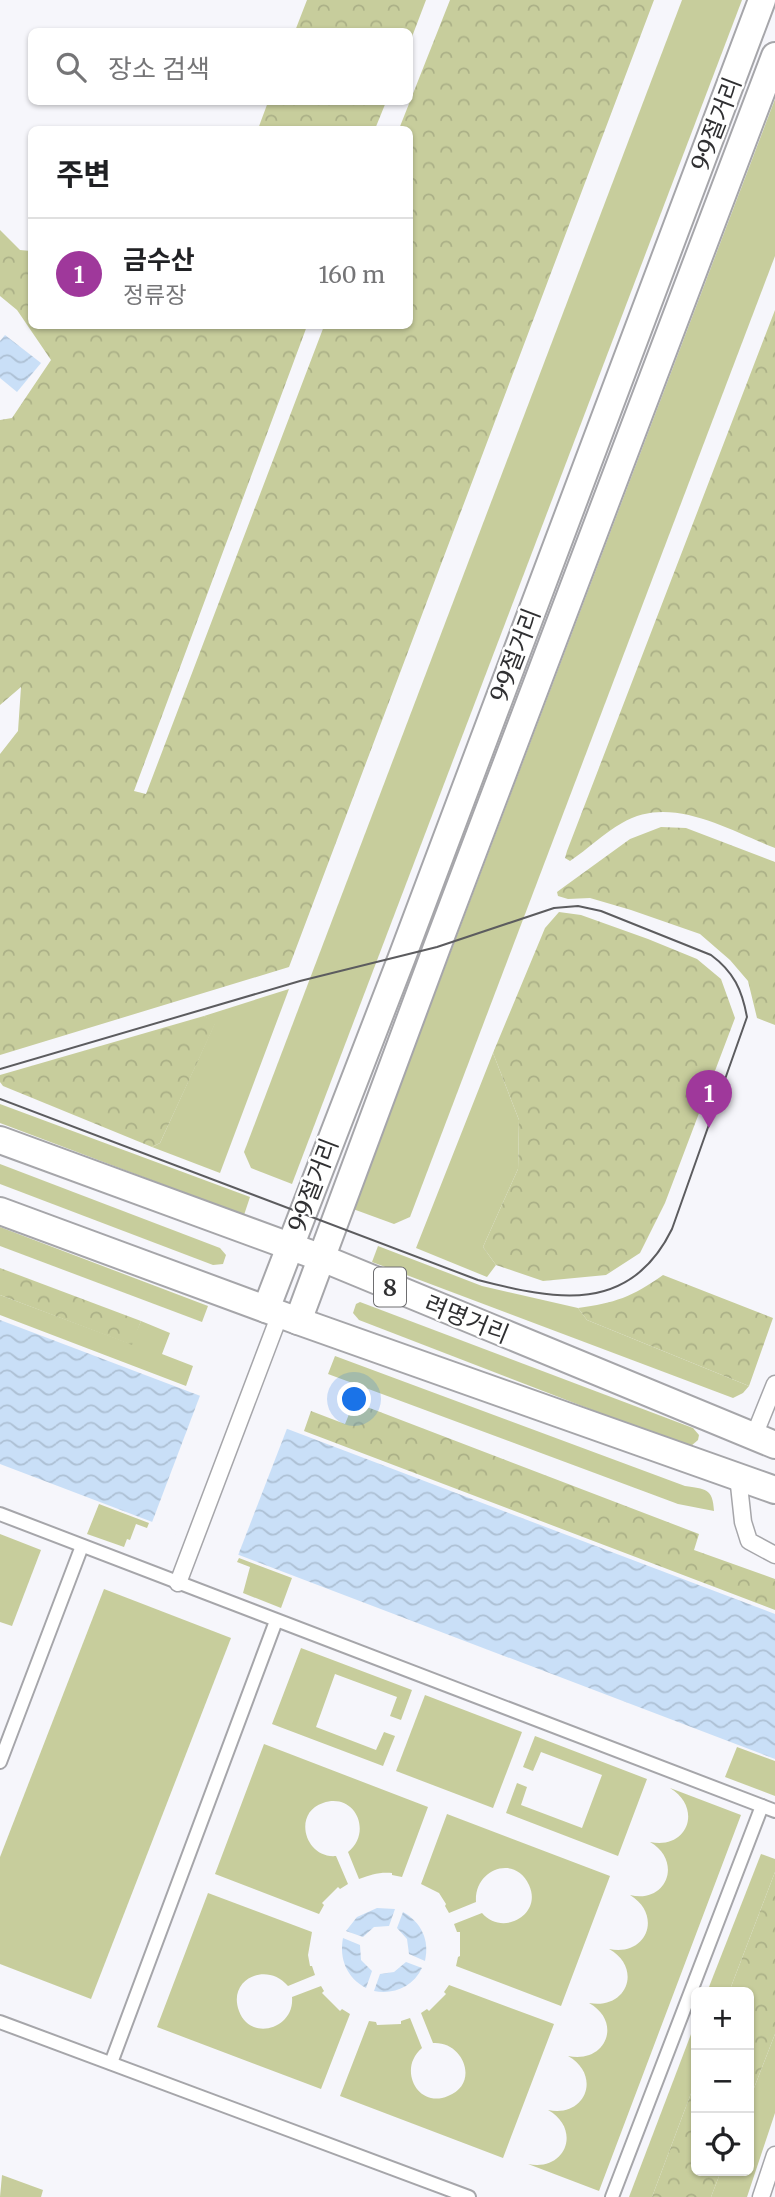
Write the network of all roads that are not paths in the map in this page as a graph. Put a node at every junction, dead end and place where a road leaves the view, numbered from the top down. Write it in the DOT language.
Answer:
graph roads {
  1 [pos="762,0"];
  2 [pos="775,56"];
  3 [pos="0,1140"];
  4 [pos="0,1211"];
  5 [pos="289,1247"];
  6 [pos="321,1258"];
  7 [pos="281,1315"];
  8 [pos="775,1384"];
  9 [pos="764,1441"];
  10 [pos="737,1476"];
  11 [pos="775,1490"];
  12 [pos="0,1514"];
  13 [pos="82,1546"];
  14 [pos="775,1555"];
  15 [pos="178,1583"];
  16 [pos="276,1621"];
  17 [pos="0,1762"];
  18 [pos="762,1806"];
  19 [pos="775,1811"];
  20 [pos="0,2022"];
  21 [pos="111,2063"];
  22 [pos="775,2155"];
  23 [pos="469,2197"];
  24 [pos="612,2197"];
  25 [pos="761,2197"];
  1 -- 5 [label="highway, 9·9절거리"];
  2 -- 6 [label="highway, 9·9절거리"];
  3 -- 5 [label="highway, 려명거리 / 8"];
  4 -- 7 [label="highway"];
  5 -- 6 [label="highway, 려명거리 / 8"];
  5 -- 7 [label="highway, 9·9절거리"];
  6 -- 7 [label="highway, 9·9절거리"];
  6 -- 9 [label="highway, 려명거리 / 8"];
  7 -- 10 [label="highway"];
  7 -- 15 [label="street"];
  8 -- 9 [label="street"];
  10 -- 11 [label="highway"];
  10 -- 14 [label="street"];
  12 -- 13 [label="street"];
  13 -- 15 [label="street"];
  13 -- 17 [label="street"];
  15 -- 16 [label="street"];
  16 -- 18 [label="street"];
  16 -- 21 [label="street"];
  18 -- 19 [label="street"];
  18 -- 24 [label="street"];
  20 -- 21 [label="street"];
  21 -- 23 [label="street"];
  22 -- 25 [label="street"];
}
